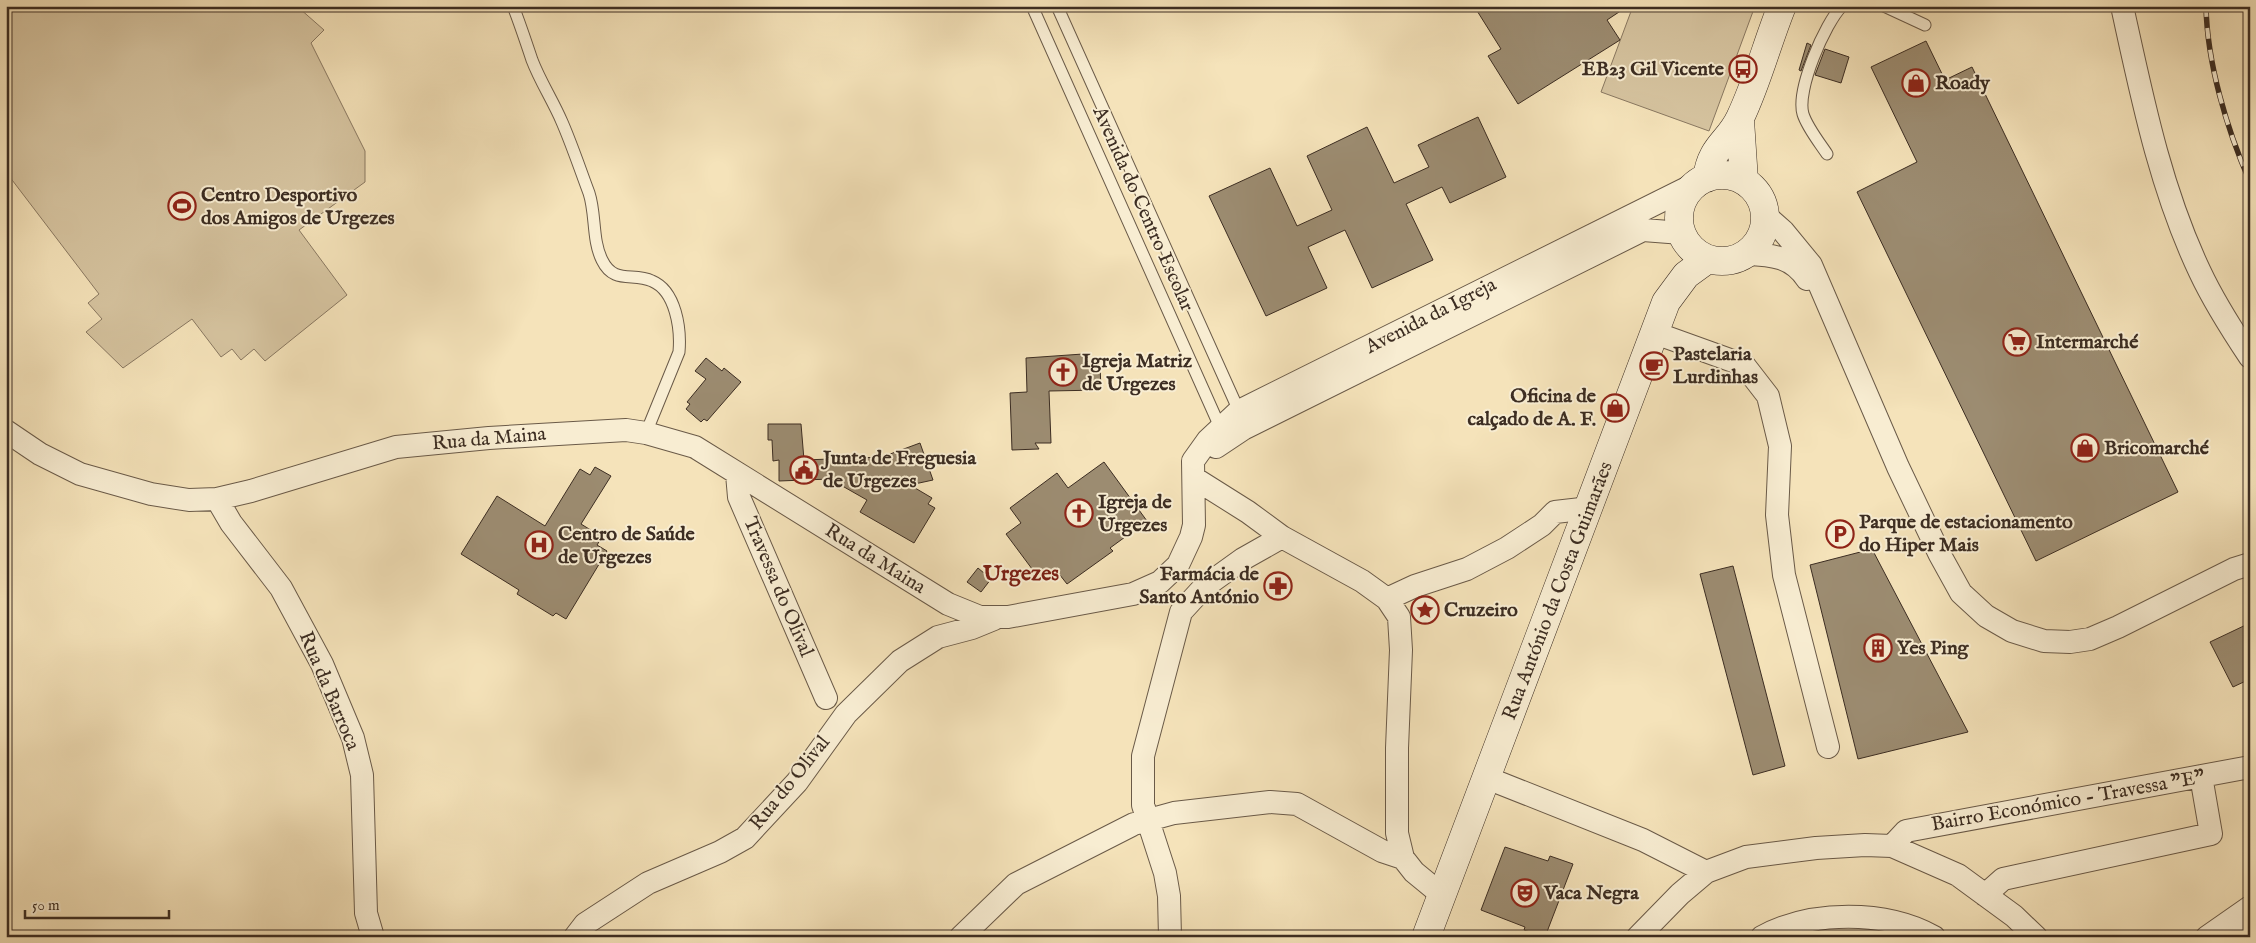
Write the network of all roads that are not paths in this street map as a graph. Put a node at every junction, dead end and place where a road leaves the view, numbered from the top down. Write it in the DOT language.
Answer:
graph roads {
  1 [pos="513,6"];
  2 [pos="1032,6"];
  3 [pos="1057,6"];
  4 [pos="1782,6"];
  5 [pos="1842,6"];
  6 [pos="1884,6"];
  7 [pos="2122,6"];
  8 [pos="1925,25"];
  9 [pos="1740,120"];
  10 [pos="1826,154"];
  11 [pos="1703,180"];
  12 [pos="1744,181"];
  13 [pos="1766,216"];
  14 [pos="1684,237"];
  15 [pos="1746,254"];
  16 [pos="1708,259"];
  17 [pos="1666,302"];
  18 [pos="1829,310"];
  19 [pos="1655,333"];
  20 [pos="2250,357"];
  21 [pos="1239,412"];
  22 [pos="1220,427"];
  23 [pos="6,431"];
  24 [pos="646,433"];
  25 [pos="737,474"];
  26 [pos="1194,478"];
  27 [pos="217,498"];
  28 [pos="1590,508"];
  29 [pos="1282,537"];
  30 [pos="1186,551"];
  31 [pos="2244,563"];
  32 [pos="1160,582"];
  33 [pos="1387,599"];
  34 [pos="948,604"];
  35 [pos="1181,612"];
  36 [pos="994,619"];
  37 [pos="938,637"];
  38 [pos="826,698"];
  39 [pos="1828,747"];
  40 [pos="2250,767"];
  41 [pos="2201,776"];
  42 [pos="1487,778"];
  43 [pos="1146,819"];
  44 [pos="1892,846"];
  45 [pos="1403,858"];
  46 [pos="1706,872"];
  47 [pos="1985,894"];
  48 [pos="1442,895"];
  49 [pos="2243,920"];
  50 [pos="373,937"];
  51 [pos="575,937"];
  52 [pos="961,937"];
  53 [pos="1170,937"];
  54 [pos="1426,937"];
  55 [pos="1638,937"];
  56 [pos="1762,937"];
  57 [pos="1934,937"];
  58 [pos="2036,937"];
  59 [pos="2207,937"];
  1 -- 24 [label="lane"];
  2 -- 22 [label="lane, Avenida do Centro Escolar"];
  3 -- 21 [label="lane, Avenida do Centro Escolar"];
  4 -- 9 [label="main road"];
  5 -- 10 [label="lane"];
  6 -- 8 [label="lane"];
  7 -- 20 [label="street"];
  9 -- 11 [label="main road"];
  9 -- 12 [label="main road"];
  11 -- 12 [label="main road"];
  11 -- 14 [label="main road"];
  11 -- 21 [label="street, Avenida da Igreja"];
  12 -- 13 [label="main road"];
  13 -- 15 [label="main road"];
  13 -- 18 [label="street"];
  14 -- 16 [label="main road"];
  14 -- 17 [label="main road"];
  14 -- 26 [label="street, Avenida da Igreja"];
  15 -- 16 [label="main road"];
  15 -- 18 [label="street"];
  16 -- 17 [label="main road, Rua António da Costa Guimarães"];
  17 -- 19 [label="main road, Rua António da Costa Guimarães"];
  18 -- 31 [label="street"];
  19 -- 28 [label="main road, Rua António da Costa Guimarães"];
  19 -- 39 [label="street"];
  21 -- 22 [label="street, Avenida da Igreja"];
  22 -- 26 [label="street, Avenida da Igreja"];
  23 -- 27 [label="street, Rua da Maina"];
  24 -- 25 [label="street, Rua da Maina"];
  24 -- 27 [label="street, Rua da Maina"];
  25 -- 34 [label="street, Rua da Maina"];
  25 -- 38 [label="street, Travessa do Olival"];
  26 -- 29 [label="street"];
  26 -- 30 [label="street, Avenida da Igreja"];
  27 -- 50 [label="street, Rua da Barroca"];
  28 -- 33 [label="street"];
  28 -- 42 [label="main road, Rua António da Costa Guimarães"];
  29 -- 33 [label="street"];
  29 -- 35 [label="street"];
  30 -- 32 [label="street, Rua da Maina"];
  32 -- 35 [label="street"];
  32 -- 36 [label="street, Rua da Maina"];
  33 -- 45 [label="street"];
  34 -- 36 [label="street, Rua da Maina"];
  34 -- 37 [label="street, Rua da Maina"];
  35 -- 43 [label="street"];
  36 -- 37 [label="street, Rua do Olival"];
  37 -- 51 [label="street, Rua do Olival"];
  40 -- 41 [label="street, Bairro Económico - Travessa \"E\""];
  41 -- 44 [label="street, Bairro Económico - Travessa \"E\""];
  41 -- 47 [label="street"];
  42 -- 46 [label="street"];
  42 -- 48 [label="main road, Rua António da Costa Guimarães"];
  43 -- 45 [label="street"];
  43 -- 52 [label="street"];
  43 -- 53 [label="street"];
  44 -- 46 [label="street"];
  44 -- 47 [label="street"];
  45 -- 48 [label="street"];
  46 -- 55 [label="street"];
  47 -- 58 [label="street"];
  48 -- 54 [label="main road, Rua António da Costa Guimarães"];
  49 -- 59 [label="street"];
  56 -- 57 [label="street"];
}
